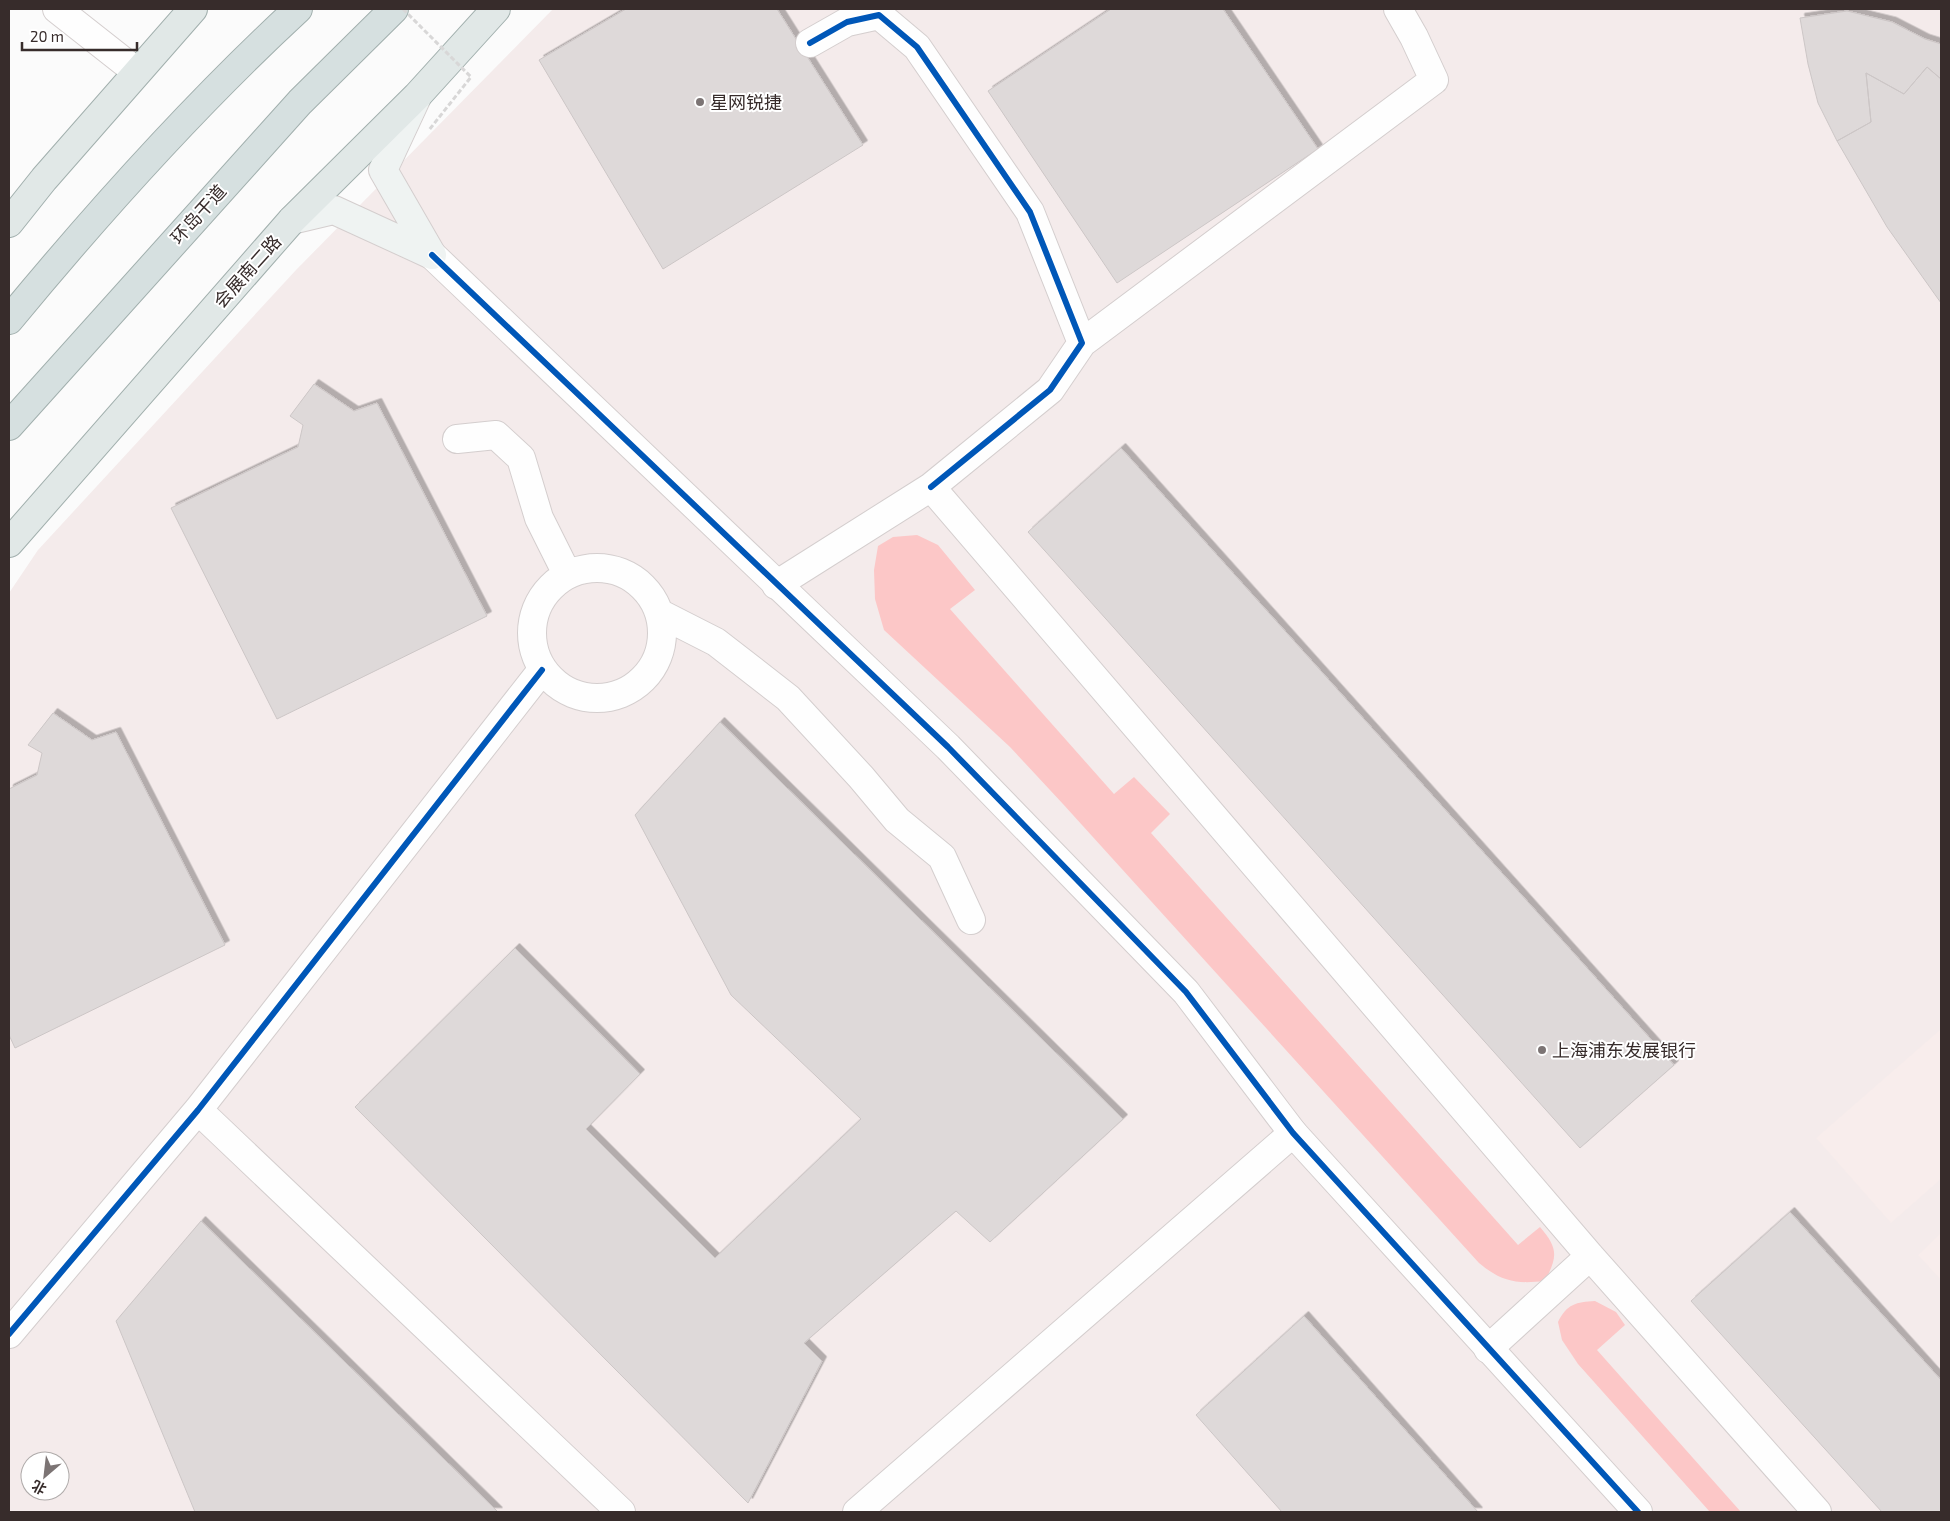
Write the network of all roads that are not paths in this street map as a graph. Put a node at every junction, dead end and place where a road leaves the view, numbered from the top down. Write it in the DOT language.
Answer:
graph roads {
  1 [pos="57,9"];
  2 [pos="193,9"];
  3 [pos="298,9"];
  4 [pos="394,9"];
  5 [pos="496,9"];
  6 [pos="1398,9"];
  7 [pos="810,43"];
  8 [pos="137,72"];
  9 [pos="417,96"];
  10 [pos="292,220"];
  11 [pos="9,223"];
  12 [pos="432,255"];
  13 [pos="9,320"];
  14 [pos="1082,343"];
  15 [pos="10,426"];
  16 [pos="457,439"];
  17 [pos="931,487"];
  18 [pos="9,543"];
  19 [pos="567,574"];
  20 [pos="776,585"];
  21 [pos="659,612"];
  22 [pos="542,670"];
  23 [pos="971,920"];
  24 [pos="198,1110"];
  25 [pos="1293,1133"];
  26 [pos="1590,1256"];
  27 [pos="9,1334"];
  28 [pos="1488,1349"];
  29 [pos="621,1512"];
  30 [pos="857,1512"];
  31 [pos="1638,1512"];
  32 [pos="1818,1512"];
  1 -- 8 [label="street"];
  2 -- 8 [label="main road"];
  3 -- 13 [label="highway"];
  4 -- 15 [label="highway, 环岛干道"];
  5 -- 9 [label="main road, 会展南二路"];
  6 -- 14 [label="street"];
  7 -- 14 [label="street"];
  8 -- 11 [label="main road"];
  9 -- 10 [label="main road, 会展南二路"];
  9 -- 12 [label="main road"];
  10 -- 12 [label="main road"];
  10 -- 18 [label="main road, 会展南二路"];
  12 -- 20 [label="street"];
  14 -- 17 [label="street"];
  16 -- 19 [label="street"];
  17 -- 20 [label="street"];
  17 -- 26 [label="street"];
  19 -- 21 [label="street"];
  19 -- 22 [label="street"];
  20 -- 25 [label="street"];
  21 -- 22 [label="street"];
  21 -- 23 [label="street"];
  22 -- 24 [label="street"];
  24 -- 27 [label="street"];
  24 -- 29 [label="street"];
  25 -- 28 [label="street"];
  25 -- 30 [label="street"];
  26 -- 28 [label="street"];
  26 -- 32 [label="street"];
  28 -- 31 [label="street"];
}
